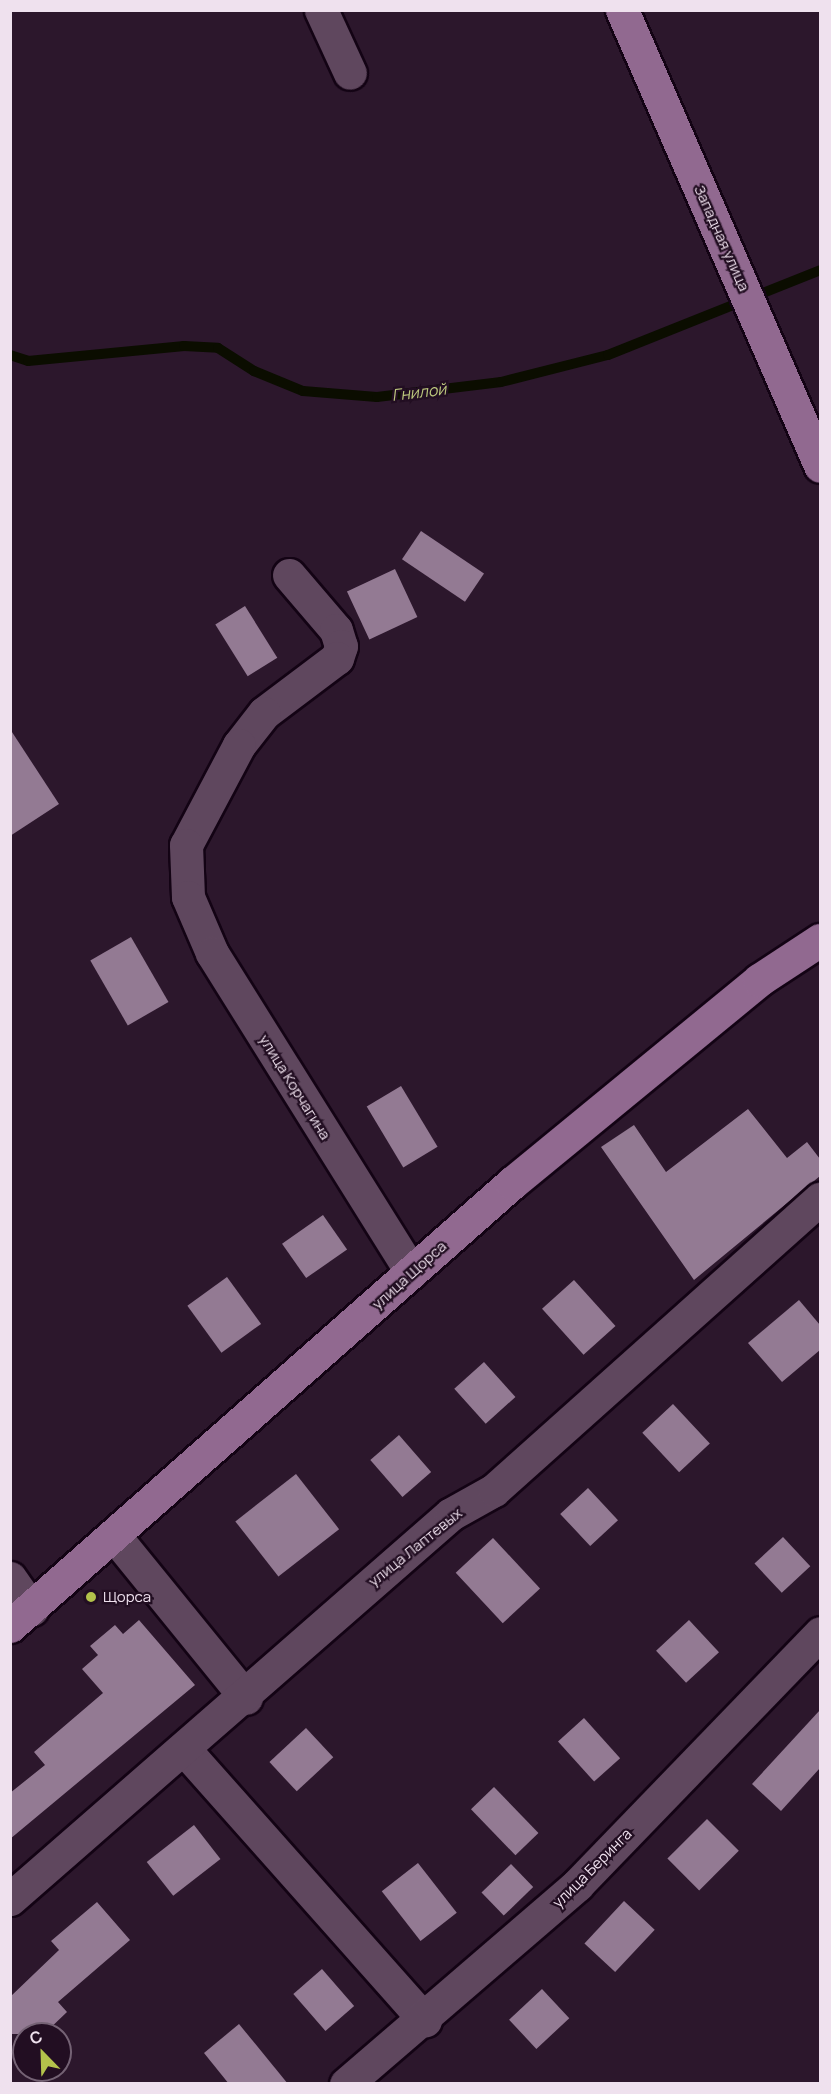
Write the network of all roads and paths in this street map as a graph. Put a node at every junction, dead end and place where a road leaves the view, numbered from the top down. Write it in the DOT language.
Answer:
graph roads {
  1 [pos="321,10"];
  2 [pos="622,10"];
  3 [pos="350,74"];
  4 [pos="820,466"];
  5 [pos="289,575"];
  6 [pos="820,940"];
  7 [pos="820,1199"];
  8 [pos="411,1272"];
  9 [pos="116,1538"];
  10 [pos="10,1578"];
  11 [pos="21,1617"];
  12 [pos="820,1633"];
  13 [pos="246,1698"];
  14 [pos="184,1749"];
  15 [pos="10,1899"];
  16 [pos="425,2020"];
  17 [pos="346,2084"];
  1 -- 3 [label="street"];
  2 -- 4 [label="main road, Западная улица"];
  5 -- 8 [label="street, улица Корчагина"];
  6 -- 8 [label="main road, улица Щорса"];
  7 -- 13 [label="street, улица Лаптевых"];
  8 -- 9 [label="main road, улица Щорса"];
  9 -- 11 [label="main road, улица Щорса"];
  9 -- 13 [label="street"];
  10 -- 11 [label="street"];
  12 -- 16 [label="street, улица Беринга"];
  13 -- 14 [label="street, улица Лаптевых"];
  14 -- 15 [label="street, улица Лаптевых"];
  14 -- 16 [label="street"];
  16 -- 17 [label="street, улица Беринга"];
}
